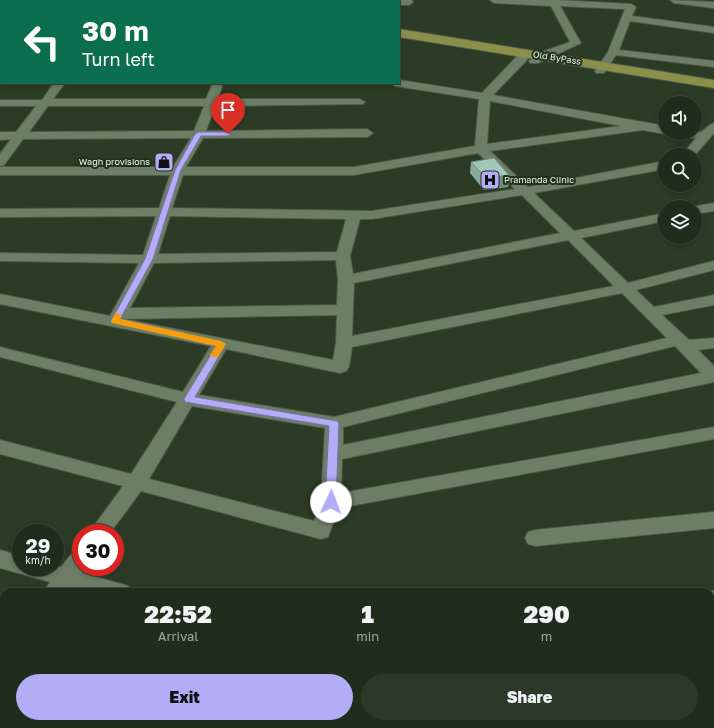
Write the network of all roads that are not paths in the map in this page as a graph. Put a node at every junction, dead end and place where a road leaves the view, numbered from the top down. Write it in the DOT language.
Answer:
graph roads {
  1 [pos="494,0"];
  2 [pos="674,0"];
  3 [pos="553,1"];
  4 [pos="400,2"];
  5 [pos="409,2"];
  6 [pos="633,3"];
  7 [pos="714,5"];
  8 [pos="627,18"];
  9 [pos="714,30"];
  10 [pos="400,33"];
  11 [pos="400,40"];
  12 [pos="612,52"];
  13 [pos="532,57"];
  14 [pos="714,64"];
  15 [pos="602,68"];
  16 [pos="59,84"];
  17 [pos="218,84"];
  18 [pos="400,84"];
  19 [pos="714,84"];
  20 [pos="714,90"];
  21 [pos="485,97"];
  22 [pos="359,102"];
  23 [pos="0,103"];
  24 [pos="209,103"];
  25 [pos="44,104"];
  26 [pos="643,126"];
  27 [pos="714,128"];
  28 [pos="658,129"];
  29 [pos="367,133"];
  30 [pos="199,134"];
  31 [pos="0,136"];
  32 [pos="20,136"];
  33 [pos="704,136"];
  34 [pos="694,148"];
  35 [pos="481,149"];
  36 [pos="0,162"];
  37 [pos="658,166"];
  38 [pos="178,170"];
  39 [pos="0,171"];
  40 [pos="525,192"];
  41 [pos="714,206"];
  42 [pos="702,209"];
  43 [pos="164,212"];
  44 [pos="0,213"];
  45 [pos="354,215"];
  46 [pos="658,218"];
  47 [pos="570,236"];
  48 [pos="343,256"];
  49 [pos="0,257"];
  50 [pos="149,259"];
  51 [pos="714,265"];
  52 [pos="346,280"];
  53 [pos="625,288"];
  54 [pos="0,299"];
  55 [pos="714,300"];
  56 [pos="343,310"];
  57 [pos="650,312"];
  58 [pos="117,317"];
  59 [pos="344,343"];
  60 [pos="682,343"];
  61 [pos="714,343"];
  62 [pos="221,344"];
  63 [pos="0,352"];
  64 [pos="714,376"];
  65 [pos="189,399"];
  66 [pos="334,423"];
  67 [pos="714,433"];
  68 [pos="0,447"];
  69 [pos="333,454"];
  70 [pos="136,483"];
  71 [pos="331,502"];
  72 [pos="714,520"];
  73 [pos="106,524"];
  74 [pos="535,538"];
  75 [pos="0,560"];
  76 [pos="12,563"];
  77 [pos="72,570"];
  78 [pos="44,576"];
  79 [pos="60,585"];
  80 [pos="86,588"];
  1 -- 3 [label="street"];
  2 -- 7 [label="street"];
  3 -- 6 [label="street"];
  3 -- 13 [label="street"];
  4 -- 5 [label="street"];
  6 -- 8 [label="street"];
  8 -- 9 [label="street"];
  8 -- 12 [label="street"];
  10 -- 13 [label="main road, Old ByPass"];
  11 -- 13 [label="main road, Old ByPass"];
  12 -- 14 [label="street"];
  12 -- 15 [label="street"];
  13 -- 15 [label="main road, Old ByPass"];
  13 -- 21 [label="street"];
  15 -- 19 [label="main road, Old ByPass"];
  15 -- 20 [label="main road, Old ByPass"];
  16 -- 25 [label="street"];
  17 -- 24 [label="street"];
  18 -- 21 [label="street"];
  21 -- 26 [label="street"];
  21 -- 35 [label="street"];
  22 -- 24 [label="street"];
  23 -- 25 [label="street"];
  24 -- 25 [label="street"];
  24 -- 30 [label="street"];
  25 -- 32 [label="street"];
  26 -- 28 [label="street"];
  26 -- 35 [label="street"];
  27 -- 33 [label="street"];
  29 -- 30 [label="street"];
  30 -- 32 [label="street"];
  30 -- 38 [label="street"];
  31 -- 32 [label="street"];
  32 -- 36 [label="street"];
  33 -- 34 [label="street"];
  35 -- 38 [label="street"];
  35 -- 40 [label="street"];
  37 -- 40 [label="street"];
  38 -- 39 [label="street"];
  38 -- 43 [label="street"];
  40 -- 45 [label="street"];
  40 -- 47 [label="street"];
  41 -- 42 [label="street"];
  43 -- 44 [label="street"];
  43 -- 45 [label="street"];
  43 -- 50 [label="street"];
  45 -- 48 [label="street"];
  46 -- 47 [label="street"];
  47 -- 52 [label="street"];
  47 -- 53 [label="street"];
  48 -- 50 [label="street"];
  48 -- 52 [label="street"];
  49 -- 50 [label="street"];
  50 -- 58 [label="street"];
  51 -- 53 [label="street"];
  52 -- 56 [label="street"];
  53 -- 57 [label="street"];
  53 -- 59 [label="street"];
  54 -- 58 [label="street"];
  55 -- 57 [label="street"];
  56 -- 58 [label="street"];
  56 -- 59 [label="street"];
  57 -- 60 [label="street"];
  58 -- 62 [label="street"];
  59 -- 62 [label="street"];
  60 -- 61 [label="street"];
  60 -- 64 [label="street"];
  60 -- 66 [label="street"];
  62 -- 65 [label="street"];
  63 -- 65 [label="street"];
  64 -- 69 [label="street"];
  65 -- 66 [label="street"];
  65 -- 70 [label="street"];
  66 -- 69 [label="street"];
  67 -- 71 [label="street"];
  68 -- 70 [label="street"];
  69 -- 71 [label="street"];
  70 -- 71 [label="street"];
  70 -- 73 [label="street"];
  72 -- 74 [label="street"];
  75 -- 76 [label="street"];
  77 -- 79 [label="street"];
  78 -- 79 [label="street"];
  79 -- 80 [label="street"];
}
